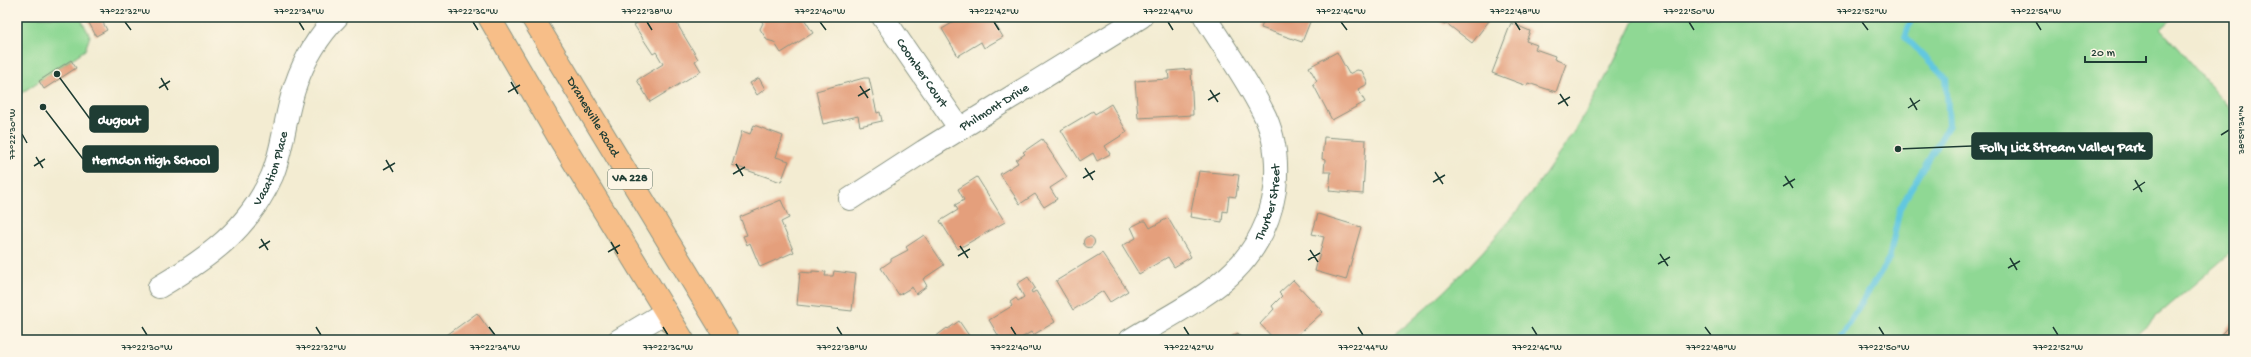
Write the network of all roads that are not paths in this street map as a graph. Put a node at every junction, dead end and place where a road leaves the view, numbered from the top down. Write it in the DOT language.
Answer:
graph roads {
  1 [pos="337,17"];
  2 [pos="489,17"];
  3 [pos="532,17"];
  4 [pos="883,17"];
  5 [pos="1141,17"];
  6 [pos="1205,17"];
  7 [pos="960,129"];
  8 [pos="850,199"];
  9 [pos="159,287"];
  10 [pos="666,312"];
  11 [pos="619,340"];
  12 [pos="683,340"];
  13 [pos="728,340"];
  14 [pos="1130,340"];
  1 -- 9 [label="street, Vacation Place"];
  2 -- 10 [label="main road, VA 228"];
  3 -- 13 [label="main road, Dranesville Road / VA 228"];
  4 -- 7 [label="street, Coomber Court"];
  5 -- 7 [label="street, Philmont Drive"];
  6 -- 14 [label="street, Thurber Street"];
  7 -- 8 [label="street, Philmont Drive"];
  10 -- 11 [label="street"];
  10 -- 12 [label="main road, VA 228"];
}
